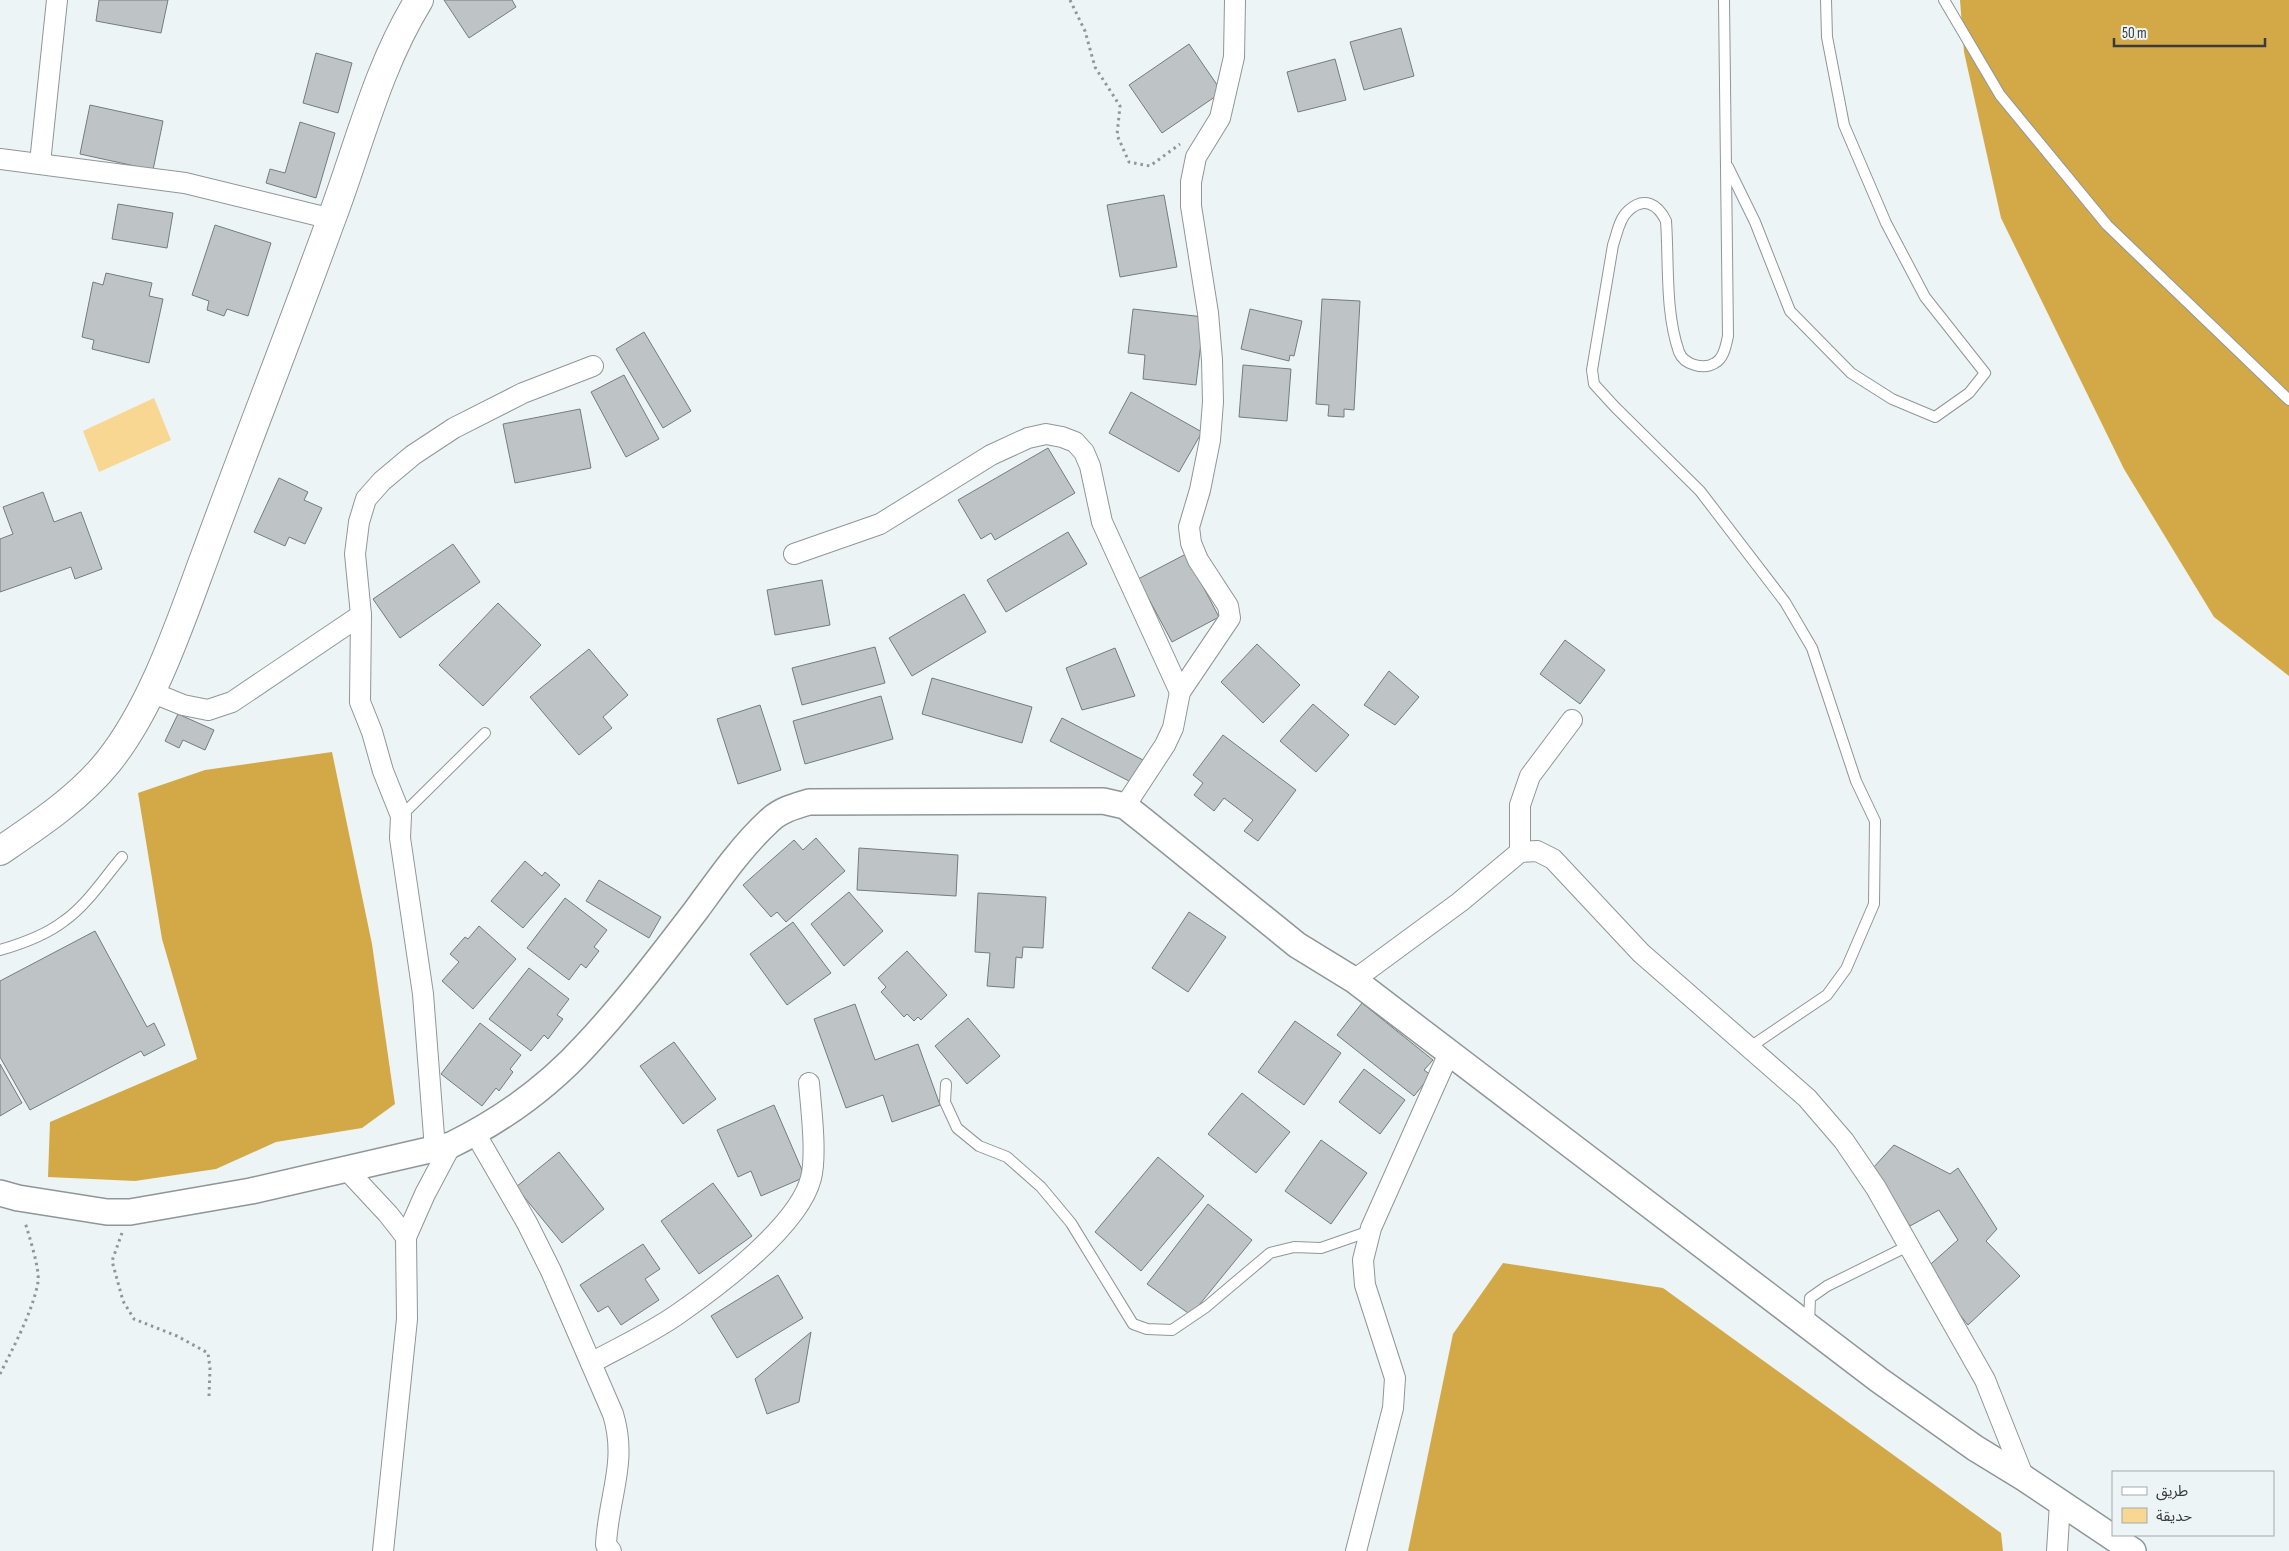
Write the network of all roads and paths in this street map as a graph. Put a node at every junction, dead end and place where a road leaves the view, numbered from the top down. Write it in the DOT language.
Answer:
graph roads {
  1 [pos="56,0"];
  2 [pos="419,0"];
  3 [pos="1070,0"];
  4 [pos="1235,0"];
  5 [pos="1724,0"];
  6 [pos="1826,0"];
  7 [pos="1944,0"];
  8 [pos="1183,141"];
  9 [pos="0,159"];
  10 [pos="40,163"];
  11 [pos="1726,164"];
  12 [pos="332,219"];
  13 [pos="593,366"];
  14 [pos="2289,400"];
  15 [pos="794,554"];
  16 [pos="361,615"];
  17 [pos="151,692"];
  18 [pos="1180,692"];
  19 [pos="1572,720"];
  20 [pos="485,733"];
  21 [pos="1125,806"];
  22 [pos="401,816"];
  23 [pos="0,851"];
  24 [pos="1520,852"];
  25 [pos="122,857"];
  26 [pos="0,950"];
  27 [pos="1354,980"];
  28 [pos="1750,1047"];
  29 [pos="1449,1053"];
  30 [pos="809,1083"];
  31 [pos="946,1084"];
  32 [pos="474,1133"];
  33 [pos="443,1147"];
  34 [pos="347,1170"];
  35 [pos="9,1195"];
  36 [pos="130,1212"];
  37 [pos="1370,1231"];
  38 [pos="406,1237"];
  39 [pos="1908,1246"];
  40 [pos="1809,1328"];
  41 [pos="592,1363"];
  42 [pos="0,1374"];
  43 [pos="209,1396"];
  44 [pos="2024,1478"];
  45 [pos="2060,1504"];
  46 [pos="383,1551"];
  47 [pos="611,1551"];
  48 [pos="1356,1551"];
  49 [pos="2057,1551"];
  50 [pos="2134,1551"];
  1 -- 10 [label="street"];
  2 -- 12 [label="main road"];
  3 -- 8 [label="path"];
  4 -- 18 [label="street"];
  5 -- 11 [label="lane"];
  6 -- 11 [label="lane"];
  7 -- 14 [label="lane"];
  9 -- 10 [label="street"];
  10 -- 12 [label="street"];
  11 -- 28 [label="lane"];
  12 -- 17 [label="main road"];
  13 -- 16 [label="street"];
  15 -- 18 [label="street"];
  16 -- 17 [label="street"];
  16 -- 22 [label="street"];
  17 -- 23 [label="main road"];
  18 -- 21 [label="street"];
  19 -- 24 [label="street"];
  20 -- 22 [label="lane"];
  21 -- 27 [label="street"];
  21 -- 32 [label="street"];
  22 -- 33 [label="street"];
  24 -- 27 [label="street"];
  24 -- 28 [label="street"];
  25 -- 26 [label="lane"];
  27 -- 29 [label="street"];
  28 -- 39 [label="street"];
  29 -- 37 [label="street"];
  29 -- 40 [label="street"];
  30 -- 41 [label="street"];
  31 -- 37 [label="lane"];
  32 -- 33 [label="street"];
  32 -- 41 [label="street"];
  33 -- 34 [label="street"];
  33 -- 38 [label="street"];
  34 -- 36 [label="street"];
  34 -- 38 [label="street"];
  35 -- 36 [label="street"];
  35 -- 42 [label="path"];
  36 -- 43 [label="path"];
  37 -- 48 [label="street"];
  38 -- 46 [label="street"];
  39 -- 40 [label="lane"];
  39 -- 44 [label="street"];
  40 -- 44 [label="street"];
  41 -- 47 [label="street"];
  44 -- 45 [label="street"];
  45 -- 49 [label="street"];
  45 -- 50 [label="street"];
}
